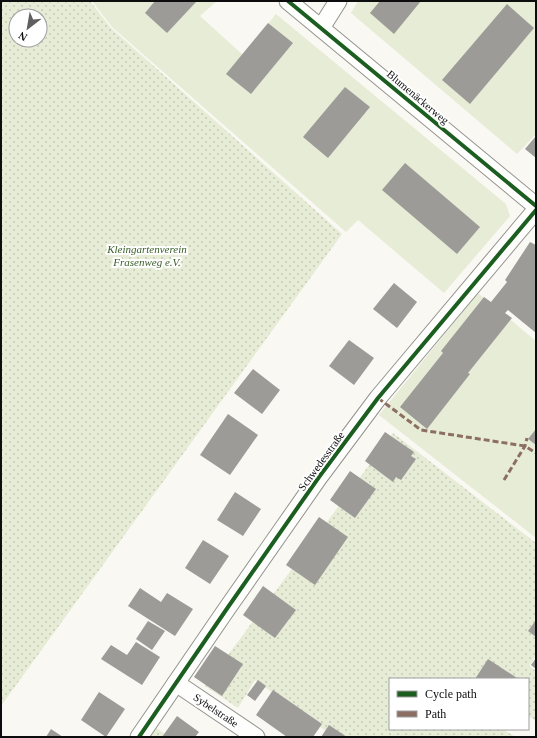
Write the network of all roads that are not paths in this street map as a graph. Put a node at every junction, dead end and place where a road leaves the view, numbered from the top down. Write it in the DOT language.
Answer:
graph roads {
  1 [pos="288,1"];
  2 [pos="338,1"];
  3 [pos="321,28"];
  4 [pos="536,206"];
  5 [pos="536,210"];
  6 [pos="176,683"];
  7 [pos="139,737"];
  8 [pos="256,737"];
  1 -- 3 [label="street, Blumenäckerweg"];
  2 -- 3 [label="street"];
  3 -- 4 [label="street, Blumenäckerweg"];
  5 -- 6 [label="street, Schwedesstraße"];
  6 -- 7 [label="street, Schwedesstraße"];
  6 -- 8 [label="street, Sybelstraße"];
}
